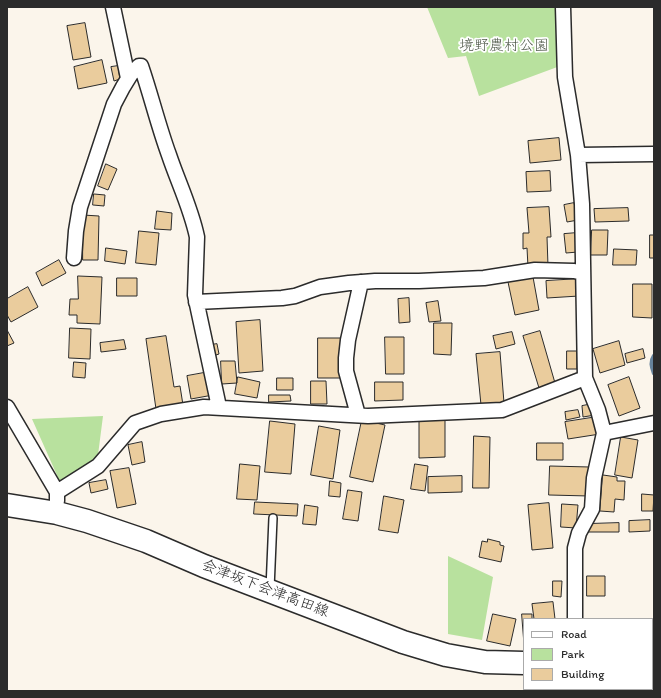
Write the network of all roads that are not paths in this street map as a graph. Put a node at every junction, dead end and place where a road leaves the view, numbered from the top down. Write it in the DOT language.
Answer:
graph roads {
  1 [pos="113,7"];
  2 [pos="563,7"];
  3 [pos="128,78"];
  4 [pos="654,154"];
  5 [pos="578,155"];
  6 [pos="74,258"];
  7 [pos="583,273"];
  8 [pos="361,282"];
  9 [pos="196,302"];
  10 [pos="585,378"];
  11 [pos="7,407"];
  12 [pos="219,407"];
  13 [pos="358,415"];
  14 [pos="654,423"];
  15 [pos="604,433"];
  16 [pos="57,492"];
  17 [pos="7,505"];
  18 [pos="57,513"];
  19 [pos="273,518"];
  20 [pos="270,591"];
  21 [pos="575,618"];
  22 [pos="523,663"];
  1 -- 3 [label="street"];
  2 -- 5 [label="street"];
  3 -- 6 [label="street"];
  3 -- 9 [label="street"];
  4 -- 5 [label="street"];
  5 -- 7 [label="street"];
  7 -- 8 [label="street"];
  7 -- 10 [label="street"];
  8 -- 9 [label="street"];
  8 -- 13 [label="street"];
  9 -- 12 [label="street"];
  10 -- 13 [label="street"];
  10 -- 15 [label="street"];
  11 -- 16 [label="street"];
  12 -- 13 [label="street"];
  12 -- 16 [label="street"];
  14 -- 15 [label="street"];
  15 -- 21 [label="street"];
  16 -- 18 [label="street"];
  17 -- 18 [label="main road, 会津坂下会津高田線"];
  18 -- 20 [label="main road, 会津坂下会津高田線"];
  19 -- 20 [label="lane"];
  20 -- 22 [label="main road, 会津坂下会津高田線"];
}
